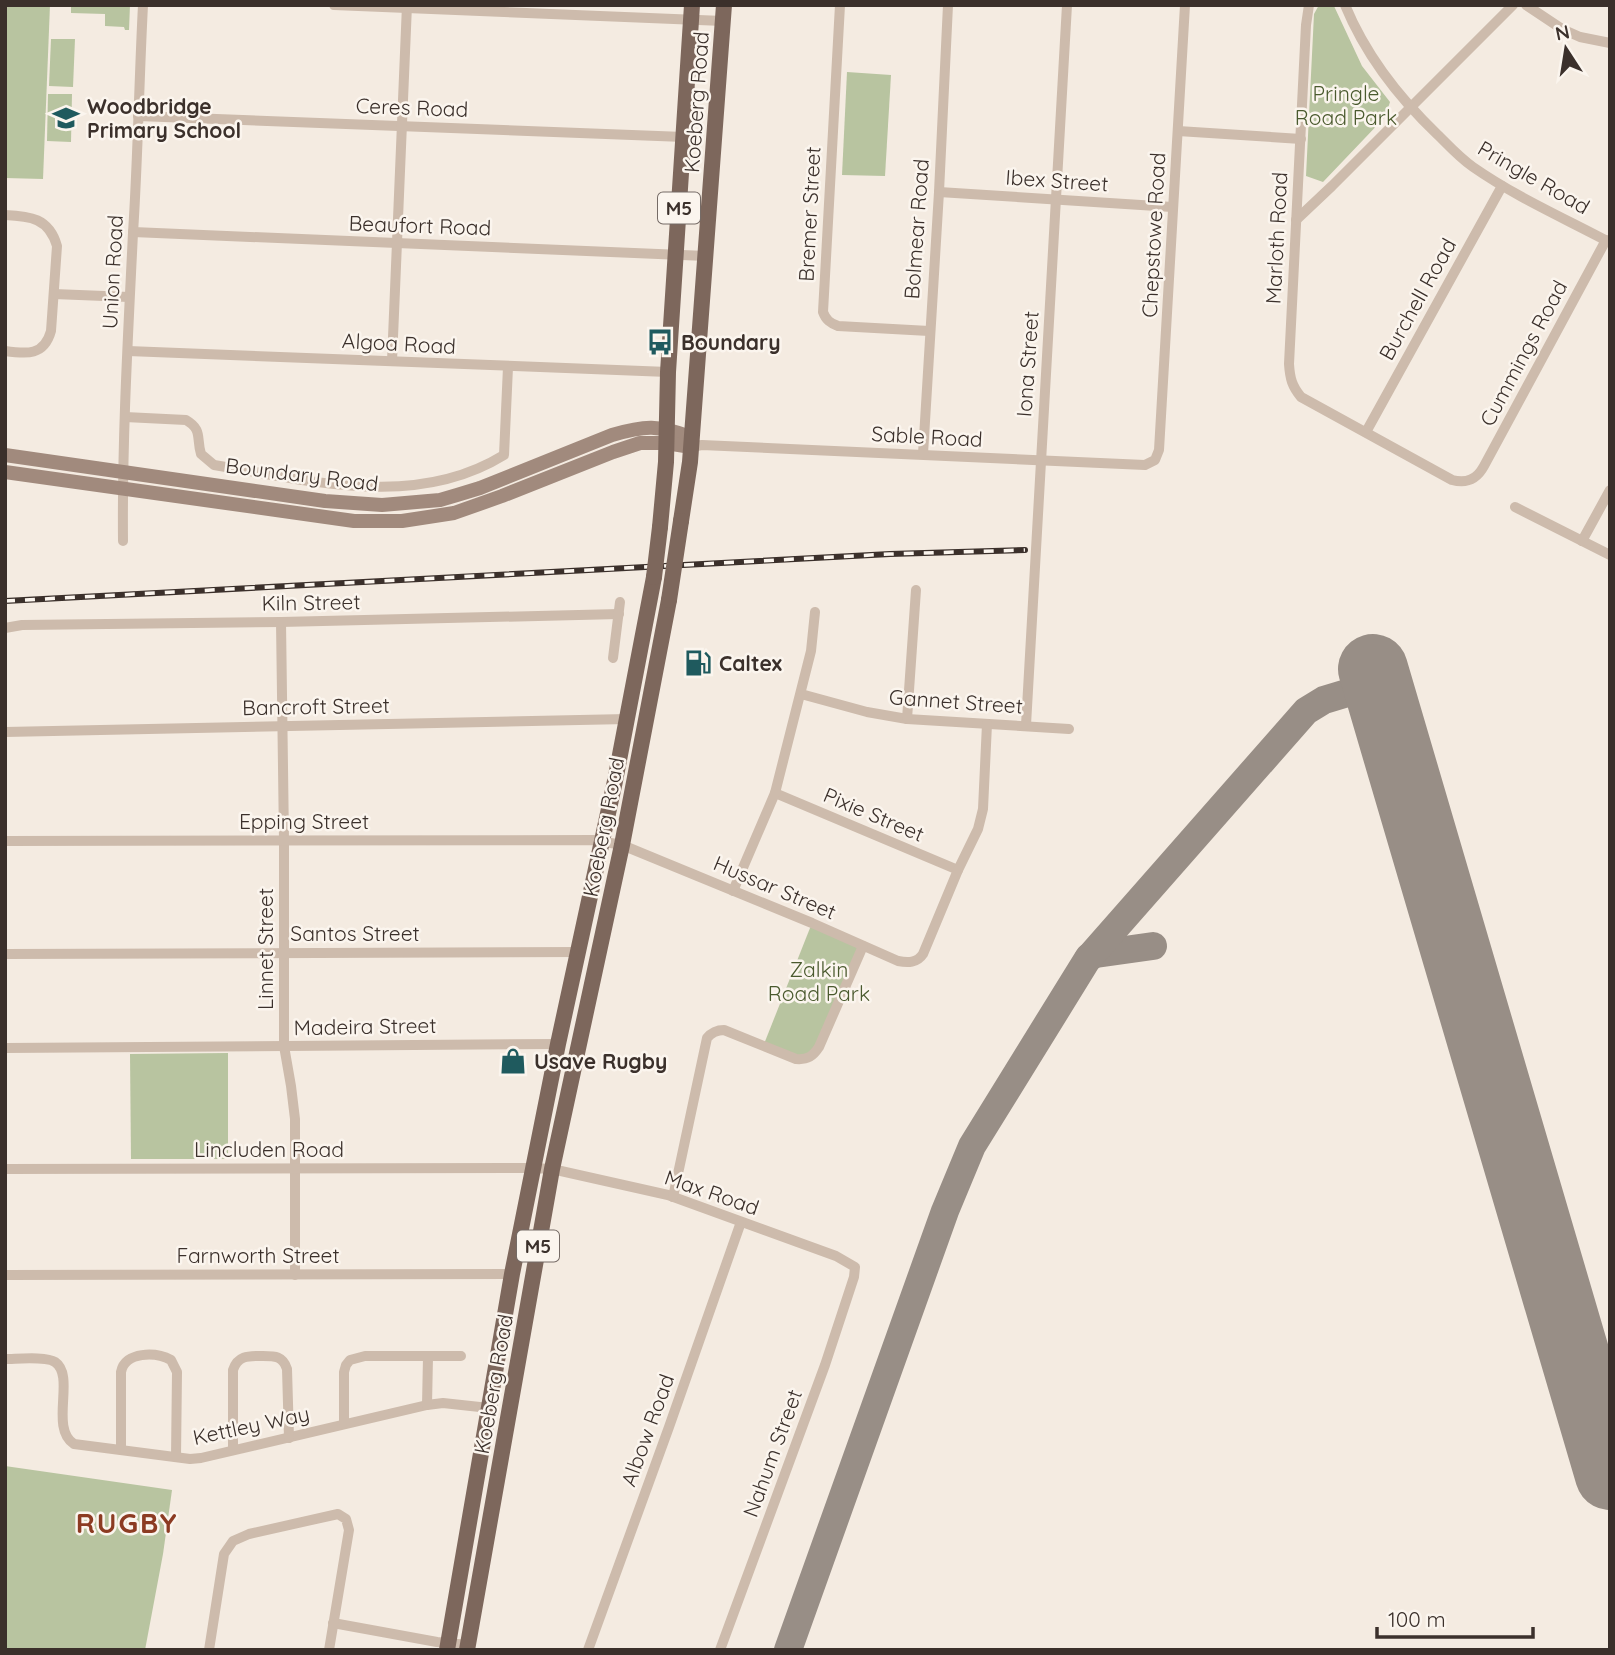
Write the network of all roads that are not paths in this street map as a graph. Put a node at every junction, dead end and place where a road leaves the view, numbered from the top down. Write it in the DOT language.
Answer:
graph roads {
  1 [pos="143,5"];
  2 [pos="334,5"];
  3 [pos="840,5"];
  4 [pos="947,5"];
  5 [pos="1067,5"];
  6 [pos="1185,5"];
  7 [pos="1309,5"];
  8 [pos="1345,5"];
  9 [pos="1513,5"];
  10 [pos="1526,5"];
  11 [pos="407,7"];
  12 [pos="692,13"];
  13 [pos="724,13"];
  14 [pos="1610,43"];
  15 [pos="1410,108"];
  16 [pos="138,116"];
  17 [pos="403,126"];
  18 [pos="1178,131"];
  19 [pos="684,137"];
  20 [pos="1301,139"];
  21 [pos="1502,186"];
  22 [pos="939,192"];
  23 [pos="1056,199"];
  24 [pos="1172,207"];
  25 [pos="5,215"];
  26 [pos="1296,219"];
  27 [pos="134,232"];
  28 [pos="1608,242"];
  29 [pos="397,243"];
  30 [pos="675,254"];
  31 [pos="706,256"];
  32 [pos="54,293"];
  33 [pos="129,297"];
  34 [pos="929,331"];
  35 [pos="5,351"];
  36 [pos="128,351"];
  37 [pos="392,361"];
  38 [pos="508,367"];
  39 [pos="668,372"];
  40 [pos="125,417"];
  41 [pos="1366,432"];
  42 [pos="666,436"];
  43 [pos="694,443"];
  44 [pos="5,454"];
  45 [pos="923,454"];
  46 [pos="1040,461"];
  47 [pos="1150,464"];
  48 [pos="5,472"];
  49 [pos="123,472"];
  50 [pos="122,488"];
  51 [pos="1610,490"];
  52 [pos="1515,507"];
  53 [pos="123,541"];
  54 [pos="1582,541"];
  55 [pos="1610,555"];
  56 [pos="916,590"];
  57 [pos="620,602"];
  58 [pos="814,612"];
  59 [pos="619,614"];
  60 [pos="281,622"];
  61 [pos="5,628"];
  62 [pos="613,658"];
  63 [pos="801,694"];
  64 [pos="627,719"];
  65 [pos="907,719"];
  66 [pos="987,724"];
  67 [pos="1026,725"];
  68 [pos="282,726"];
  69 [pos="1069,729"];
  70 [pos="5,732"];
  71 [pos="775,793"];
  72 [pos="284,839"];
  73 [pos="5,841"];
  74 [pos="602,841"];
  75 [pos="622,845"];
  76 [pos="958,870"];
  77 [pos="733,891"];
  78 [pos="863,946"];
  79 [pos="284,952"];
  80 [pos="579,952"];
  81 [pos="5,954"];
  82 [pos="710,1019"];
  83 [pos="716,1031"];
  84 [pos="558,1044"];
  85 [pos="284,1046"];
  86 [pos="5,1048"];
  87 [pos="532,1167"];
  88 [pos="295,1168"];
  89 [pos="5,1169"];
  90 [pos="552,1169"];
  91 [pos="673,1197"];
  92 [pos="741,1222"];
  93 [pos="855,1267"];
  94 [pos="512,1274"];
  95 [pos="5,1275"];
  96 [pos="295,1275"];
  97 [pos="461,1356"];
  98 [pos="428,1357"];
  99 [pos="5,1359"];
  100 [pos="427,1405"];
  101 [pos="489,1408"];
  102 [pos="344,1424"];
  103 [pos="289,1438"];
  104 [pos="121,1450"];
  105 [pos="233,1450"];
  106 [pos="176,1457"];
  107 [pos="333,1623"];
  108 [pos="448,1646"];
  109 [pos="467,1647"];
  110 [pos="209,1650"];
  111 [pos="329,1650"];
  112 [pos="588,1650"];
  113 [pos="720,1650"];
  1 -- 16 [label="street, Union Road"];
  2 -- 11 [label="street"];
  3 -- 34 [label="street, Bremer Street"];
  4 -- 22 [label="street, Bolmear Road"];
  5 -- 23 [label="street, Iona Street"];
  6 -- 18 [label="street, Chepstowe Road"];
  7 -- 20 [label="street, Marloth Road"];
  8 -- 15 [label="street, Pringle Road"];
  9 -- 15 [label="street"];
  10 -- 14 [label="street"];
  11 -- 12 [label="street"];
  11 -- 17 [label="street"];
  12 -- 13 [label="street"];
  12 -- 19 [label="main road, Koeberg Road / M5"];
  13 -- 31 [label="main road, Koeberg Road / M5"];
  15 -- 21 [label="street, Pringle Road"];
  15 -- 26 [label="street"];
  16 -- 17 [label="street, Ceres Road"];
  16 -- 27 [label="street, Union Road"];
  17 -- 19 [label="street, Ceres Road"];
  17 -- 29 [label="street"];
  18 -- 20 [label="street"];
  18 -- 24 [label="street, Chepstowe Road"];
  19 -- 30 [label="main road, Koeberg Road / M5"];
  20 -- 26 [label="street, Marloth Road"];
  21 -- 28 [label="street, Pringle Road"];
  21 -- 41 [label="street, Burchell Road"];
  22 -- 23 [label="street, Ibex Street"];
  22 -- 34 [label="street, Bolmear Road"];
  23 -- 24 [label="street, Ibex Street"];
  23 -- 46 [label="street, Iona Street"];
  24 -- 47 [label="street, Chepstowe Road"];
  25 -- 32 [label="street"];
  26 -- 41 [label="street, Marloth Road"];
  27 -- 29 [label="street, Beaufort Road"];
  27 -- 33 [label="street, Union Road"];
  28 -- 41 [label="street, Cummings Road"];
  29 -- 30 [label="street, Beaufort Road"];
  29 -- 37 [label="street"];
  30 -- 31 [label="street, Beaufort Road"];
  30 -- 39 [label="main road, Koeberg Road / M5"];
  31 -- 43 [label="main road, Koeberg Road / M5"];
  32 -- 33 [label="street"];
  32 -- 35 [label="street"];
  33 -- 36 [label="street, Union Road"];
  34 -- 45 [label="street, Bolmear Road"];
  36 -- 37 [label="street, Algoa Road"];
  36 -- 40 [label="street, Union Road"];
  37 -- 38 [label="street, Algoa Road"];
  38 -- 39 [label="street, Algoa Road"];
  38 -- 40 [label="street"];
  39 -- 42 [label="main road, Koeberg Road / M5"];
  40 -- 49 [label="street, Union Road"];
  42 -- 43 [label="main road"];
  42 -- 49 [label="main road, Boundary Road"];
  42 -- 50 [label="main road, Boundary Road"];
  42 -- 64 [label="main road, Koeberg Road / M5, bridge"];
  43 -- 45 [label="street, Sable Road"];
  43 -- 75 [label="main road, Koeberg Road / M5, bridge"];
  44 -- 49 [label="main road, Boundary Road"];
  45 -- 46 [label="street, Sable Road"];
  46 -- 47 [label="street, Sable Road"];
  46 -- 67 [label="street, Iona Street"];
  48 -- 50 [label="main road, Boundary Road"];
  49 -- 50 [label="street, Union Road"];
  50 -- 53 [label="street, Union Road"];
  51 -- 54 [label="street"];
  52 -- 54 [label="street"];
  54 -- 55 [label="street"];
  56 -- 65 [label="street"];
  57 -- 59 [label="street"];
  58 -- 63 [label="street"];
  59 -- 60 [label="street, Kiln Street"];
  59 -- 62 [label="street"];
  60 -- 61 [label="street, Kiln Street"];
  60 -- 68 [label="street, Linnet Street"];
  63 -- 65 [label="street, Gannet Street"];
  63 -- 71 [label="street"];
  64 -- 68 [label="street, Bancroft Street"];
  64 -- 74 [label="main road, Koeberg Road / M5"];
  65 -- 66 [label="street, Gannet Street"];
  66 -- 67 [label="street, Gannet Street"];
  66 -- 76 [label="street"];
  67 -- 69 [label="street, Gannet Street"];
  68 -- 70 [label="street, Bancroft Street"];
  68 -- 72 [label="street, Linnet Street"];
  71 -- 76 [label="street, Pixie Street"];
  71 -- 77 [label="street"];
  72 -- 73 [label="street, Epping Street"];
  72 -- 74 [label="street, Epping Street"];
  72 -- 79 [label="street, Linnet Street"];
  74 -- 75 [label="street, Epping Street"];
  74 -- 80 [label="main road, Koeberg Road / M5"];
  75 -- 77 [label="street, Hussar Street"];
  75 -- 90 [label="main road, Koeberg Road / M5"];
  76 -- 78 [label="street, Hussar Street"];
  77 -- 78 [label="street, Hussar Street"];
  78 -- 83 [label="street"];
  79 -- 80 [label="street, Santos Street"];
  79 -- 81 [label="street, Santos Street"];
  79 -- 85 [label="street, Linnet Street"];
  80 -- 84 [label="main road, Koeberg Road / M5"];
  82 -- 83 [label="street"];
  83 -- 91 [label="street"];
  84 -- 85 [label="street, Madeira Street"];
  84 -- 87 [label="main road, Koeberg Road / M5"];
  85 -- 86 [label="street, Madeira Street"];
  85 -- 88 [label="street, Linnet Street"];
  87 -- 88 [label="street, Lincluden Road"];
  87 -- 90 [label="street, Lincluden Road"];
  87 -- 94 [label="main road, Koeberg Road / M5"];
  88 -- 89 [label="street, Lincluden Road"];
  88 -- 96 [label="street, Linnet Street"];
  90 -- 91 [label="street, Max Road"];
  90 -- 109 [label="main road, Koeberg Road / M5"];
  91 -- 92 [label="street, Max Road"];
  92 -- 93 [label="street, Max Road"];
  92 -- 112 [label="street, Albow Road"];
  93 -- 113 [label="street, Nahum Street"];
  94 -- 96 [label="street, Farnworth Street"];
  94 -- 101 [label="main road, Koeberg Road / M5"];
  95 -- 96 [label="street, Farnworth Street"];
  97 -- 98 [label="street"];
  98 -- 100 [label="street"];
  98 -- 102 [label="street"];
  99 -- 104 [label="street, Kettley Way"];
  100 -- 101 [label="street, Kettley Way"];
  100 -- 102 [label="street, Kettley Way"];
  101 -- 108 [label="main road, Koeberg Road / M5"];
  102 -- 103 [label="street, Kettley Way"];
  103 -- 105 [label="street, Kettley Way"];
  103 -- 105 [label="street"];
  104 -- 106 [label="street, Kettley Way"];
  104 -- 106 [label="street"];
  105 -- 106 [label="street, Kettley Way"];
  107 -- 108 [label="street"];
  107 -- 110 [label="street"];
  107 -- 111 [label="street"];
  108 -- 109 [label="street"];
}
